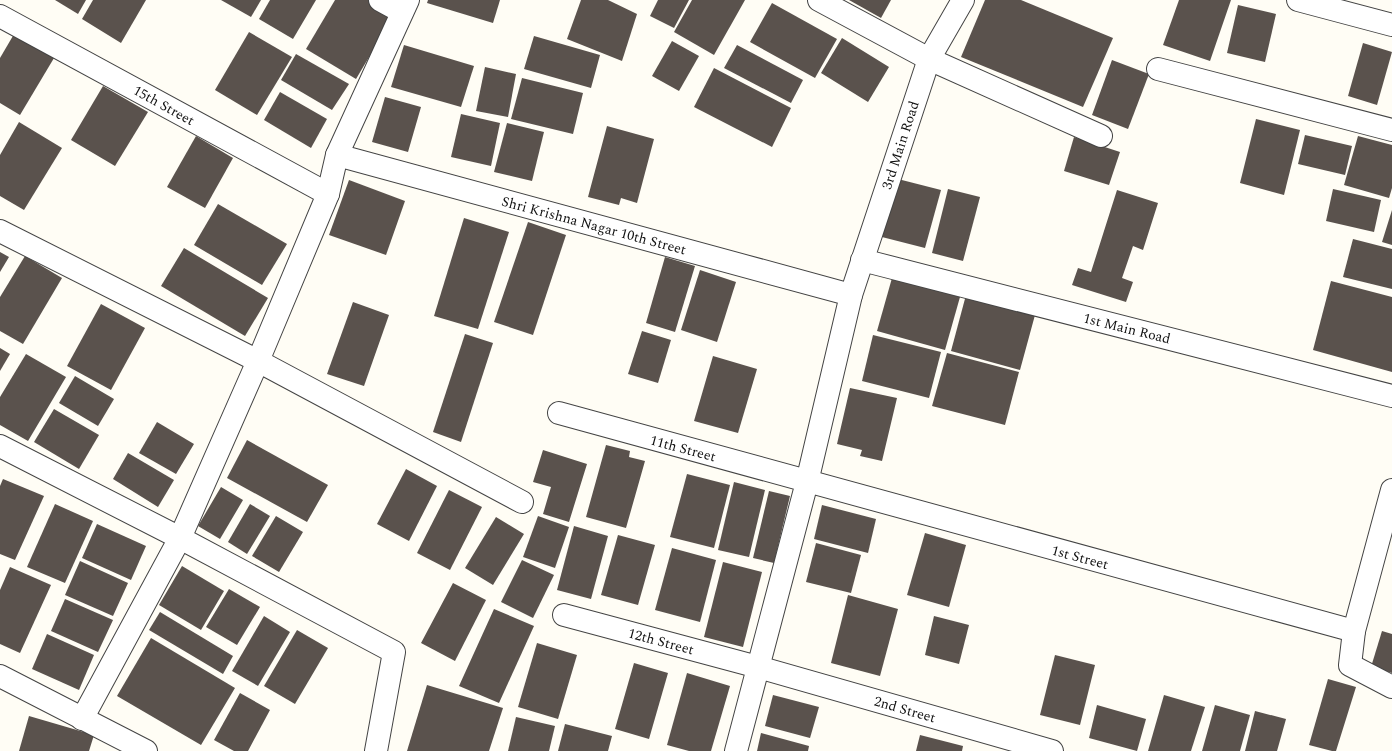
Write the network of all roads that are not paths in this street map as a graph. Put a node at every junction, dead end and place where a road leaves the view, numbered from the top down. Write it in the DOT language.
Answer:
graph roads {
  1 [pos="380,0"];
  2 [pos="819,0"];
  3 [pos="963,0"];
  4 [pos="1298,0"];
  5 [pos="405,6"];
  6 [pos="0,16"];
  7 [pos="1392,25"];
  8 [pos="929,59"];
  9 [pos="1158,69"];
  10 [pos="1392,130"];
  11 [pos="1101,136"];
  12 [pos="337,155"];
  13 [pos="328,194"];
  14 [pos="0,231"];
  15 [pos="862,260"];
  16 [pos="851,296"];
  17 [pos="258,361"];
  18 [pos="1392,396"];
  19 [pos="559,413"];
  20 [pos="0,446"];
  21 [pos="807,482"];
  22 [pos="1392,490"];
  23 [pos="522,502"];
  24 [pos="180,538"];
  25 [pos="564,615"];
  26 [pos="1354,632"];
  27 [pos="758,667"];
  28 [pos="0,676"];
  29 [pos="1392,687"];
  30 [pos="82,719"];
  31 [pos="146,751"];
  32 [pos="376,751"];
  33 [pos="736,751"];
  34 [pos="1052,751"];
  1 -- 5 [label="street"];
  2 -- 8 [label="street"];
  3 -- 8 [label="street, 3rd Main Road"];
  4 -- 7 [label="street"];
  5 -- 12 [label="street"];
  6 -- 13 [label="street, 15th Street"];
  8 -- 11 [label="street"];
  8 -- 15 [label="street, 3rd Main Road"];
  9 -- 10 [label="street"];
  12 -- 13 [label="street"];
  12 -- 16 [label="street, Shri Krishna Nagar 10th Street"];
  13 -- 17 [label="street"];
  14 -- 17 [label="street"];
  15 -- 16 [label="street, 3rd Main Road"];
  15 -- 18 [label="street, 1st Main Road"];
  16 -- 21 [label="street, 3rd Main Road"];
  17 -- 23 [label="street"];
  17 -- 24 [label="street"];
  19 -- 21 [label="street, 11th Street"];
  20 -- 24 [label="street"];
  21 -- 26 [label="street, 1st Street"];
  21 -- 27 [label="street, 3rd Main Road"];
  22 -- 26 [label="street"];
  24 -- 30 [label="street"];
  24 -- 32 [label="street"];
  25 -- 27 [label="street, 12th Street"];
  26 -- 29 [label="street"];
  27 -- 33 [label="street, 3rd Main Road"];
  27 -- 34 [label="street, 2nd Street"];
  28 -- 30 [label="street"];
  30 -- 31 [label="street"];
}
